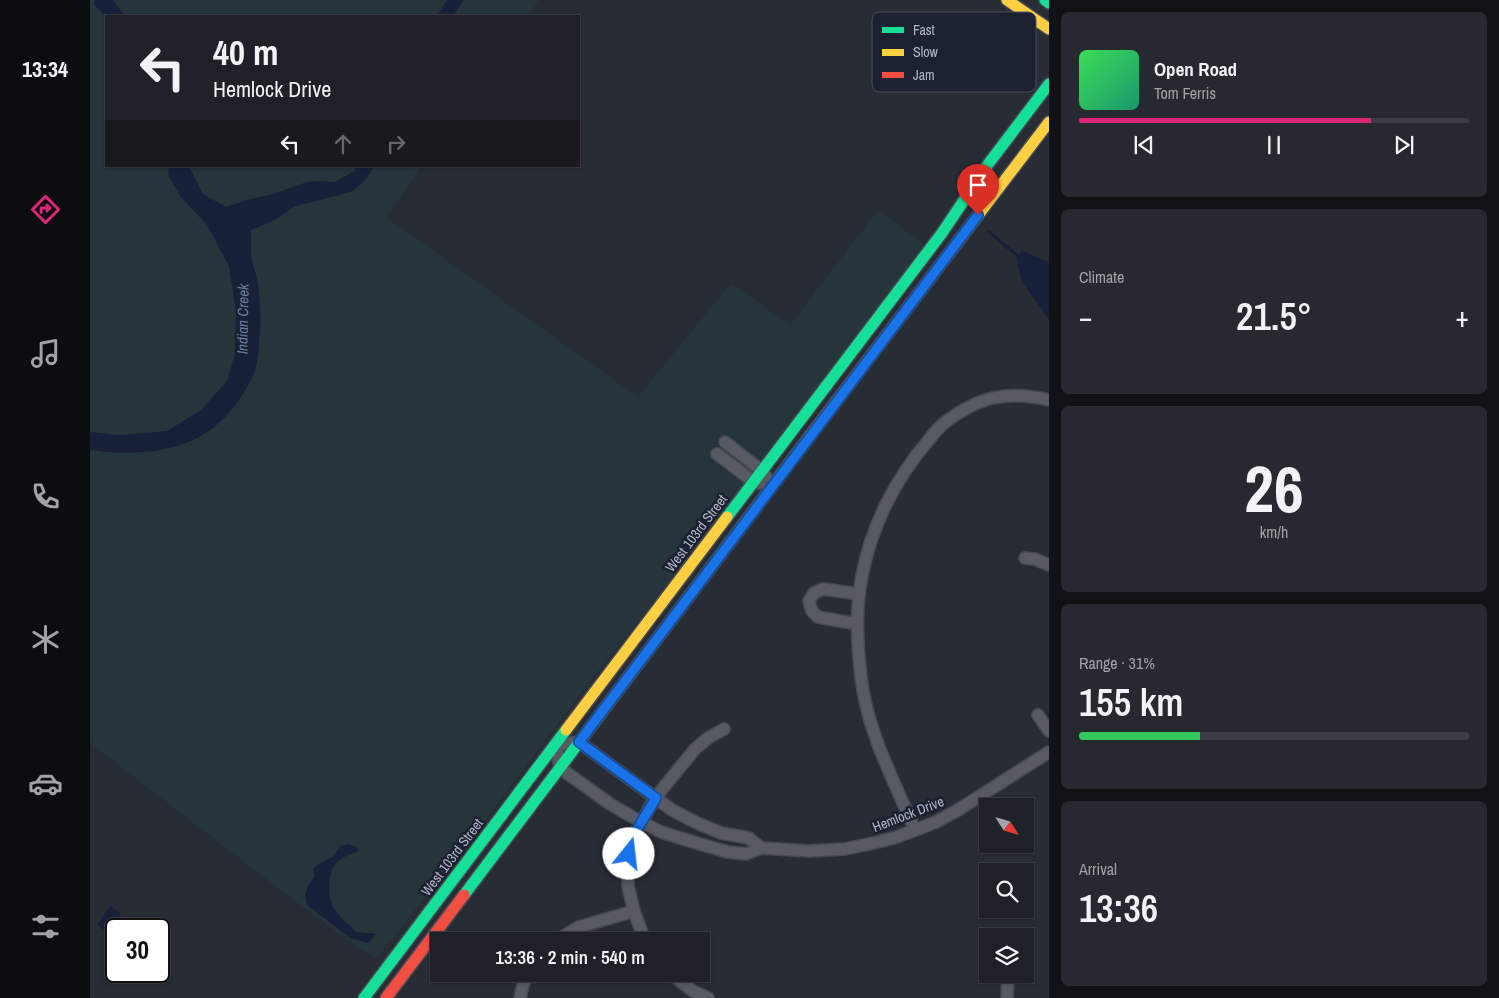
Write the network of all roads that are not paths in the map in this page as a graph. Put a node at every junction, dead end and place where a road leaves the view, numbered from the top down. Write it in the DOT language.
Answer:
graph roads {
  1 [pos="1007,0"];
  2 [pos="1045,0"];
  3 [pos="1049,2"];
  4 [pos="1024,12"];
  5 [pos="1036,20"];
  6 [pos="1049,29"];
  7 [pos="1049,84"];
  8 [pos="1049,122"];
  9 [pos="1049,400"];
  10 [pos="725,442"];
  11 [pos="717,454"];
  12 [pos="762,471"];
  13 [pos="754,482"];
  14 [pos="772,486"];
  15 [pos="1025,558"];
  16 [pos="1049,565"];
  17 [pos="859,594"];
  18 [pos="857,624"];
  19 [pos="1038,715"];
  20 [pos="724,729"];
  21 [pos="1049,731"];
  22 [pos="579,742"];
  23 [pos="556,745"];
  24 [pos="1049,752"];
  25 [pos="560,768"];
  26 [pos="656,798"];
  27 [pos="641,822"];
  28 [pos="915,830"];
  29 [pos="761,848"];
  30 [pos="634,911"];
  31 [pos="570,932"];
  32 [pos="642,932"];
  33 [pos="524,982"];
  34 [pos="681,982"];
  35 [pos="1008,983"];
  36 [pos="364,998"];
  37 [pos="386,998"];
  38 [pos="520,998"];
  39 [pos="708,998"];
  40 [pos="1007,998"];
  1 -- 4 [label="main road"];
  2 -- 3 [label="main road"];
  5 -- 6 [label="main road"];
  7 -- 12 [label="main road, West 103rd Street"];
  8 -- 14 [label="main road"];
  9 -- 17 [label="street"];
  10 -- 12 [label="street"];
  11 -- 13 [label="street"];
  12 -- 13 [label="main road, West 103rd Street"];
  12 -- 14 [label="street"];
  13 -- 14 [label="street"];
  13 -- 23 [label="main road, West 103rd Street"];
  14 -- 22 [label="main road"];
  15 -- 16 [label="street"];
  17 -- 18 [label="street"];
  17 -- 18 [label="street"];
  18 -- 28 [label="street"];
  19 -- 21 [label="street"];
  20 -- 26 [label="street"];
  22 -- 23 [label="street"];
  22 -- 25 [label="main road"];
  22 -- 26 [label="street, Hemlock Drive"];
  23 -- 25 [label="street"];
  23 -- 36 [label="main road, West 103rd Street"];
  24 -- 28 [label="street, Hemlock Drive"];
  25 -- 27 [label="street, Hemlock Drive"];
  25 -- 37 [label="main road"];
  26 -- 27 [label="street"];
  26 -- 29 [label="street, Hemlock Drive"];
  27 -- 29 [label="street, Hemlock Drive"];
  27 -- 30 [label="street"];
  28 -- 29 [label="street, Hemlock Drive"];
  30 -- 31 [label="street"];
  30 -- 32 [label="street"];
  33 -- 38 [label="street"];
  34 -- 39 [label="street"];
  35 -- 40 [label="street"];
}
